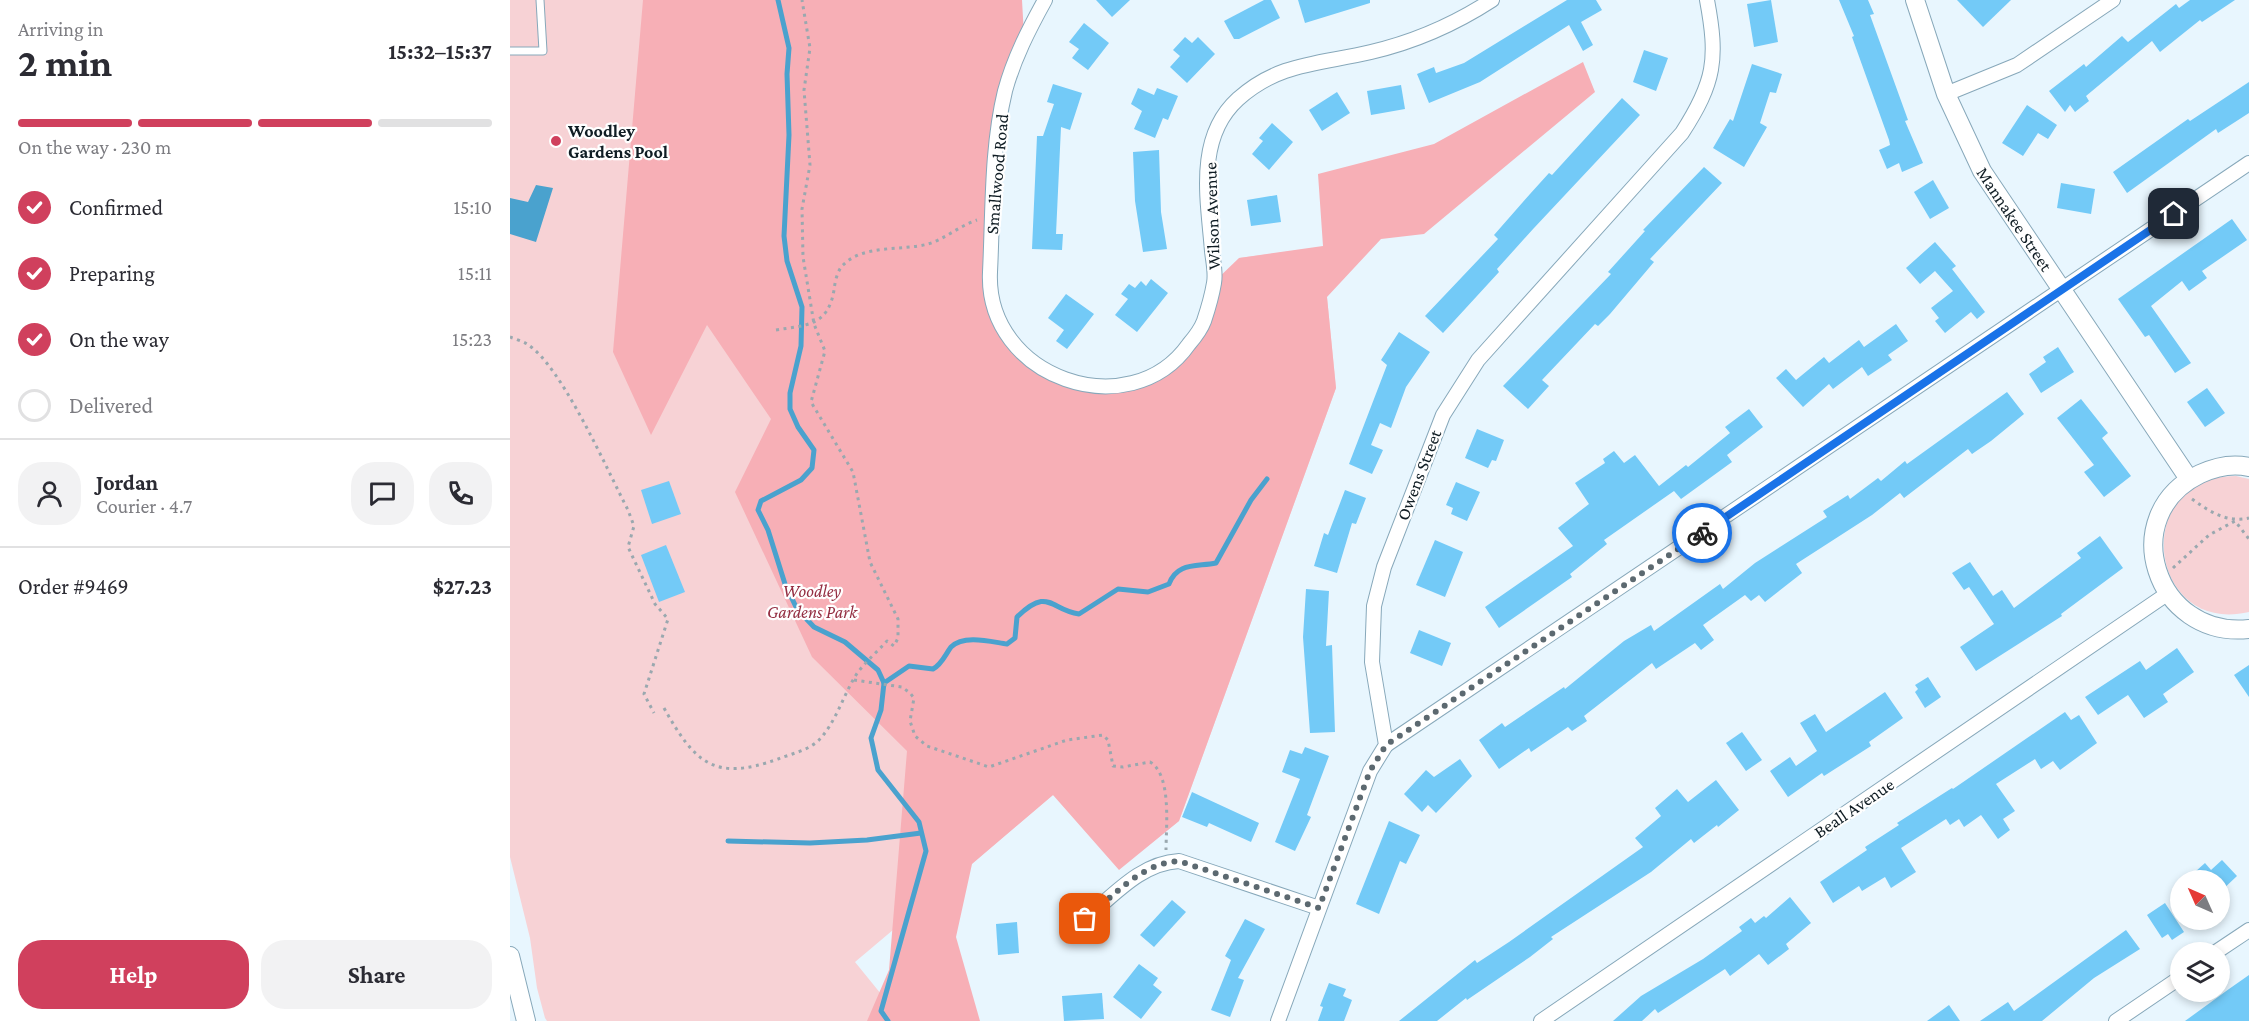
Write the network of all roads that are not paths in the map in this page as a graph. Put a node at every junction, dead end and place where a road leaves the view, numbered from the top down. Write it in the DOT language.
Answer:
graph roads {
  1 [pos="540,0"];
  2 [pos="1045,0"];
  3 [pos="1492,0"];
  4 [pos="1707,0"];
  5 [pos="1915,0"];
  6 [pos="2113,0"];
  7 [pos="510,51"];
  8 [pos="1946,94"];
  9 [pos="2249,163"];
  10 [pos="2062,290"];
  11 [pos="998,320"];
  12 [pos="2249,466"];
  13 [pos="2189,479"];
  14 [pos="2167,594"];
  15 [pos="2249,629"];
  16 [pos="1386,745"];
  17 [pos="1319,908"];
  18 [pos="1085,919"];
  19 [pos="2249,930"];
  20 [pos="2230,943"];
  21 [pos="510,956"];
  22 [pos="2170,984"];
  23 [pos="526,1021"];
  24 [pos="1278,1021"];
  25 [pos="1541,1021"];
  26 [pos="2116,1021"];
  1 -- 7 [label="lane"];
  2 -- 11 [label="street, Smallwood Road"];
  3 -- 11 [label="street, Wilson Avenue"];
  4 -- 16 [label="street, Owens Street"];
  5 -- 8 [label="street, Mannakee Street"];
  6 -- 8 [label="street"];
  8 -- 10 [label="street, Mannakee Street"];
  9 -- 10 [label="street"];
  10 -- 13 [label="street, Mannakee Street"];
  10 -- 16 [label="street"];
  12 -- 13 [label="street"];
  13 -- 14 [label="street"];
  14 -- 15 [label="street"];
  14 -- 25 [label="street, Beall Avenue"];
  16 -- 17 [label="street"];
  17 -- 18 [label="street"];
  17 -- 24 [label="street"];
  19 -- 20 [label="street"];
  21 -- 23 [label="street"];
  22 -- 26 [label="street"];
}
